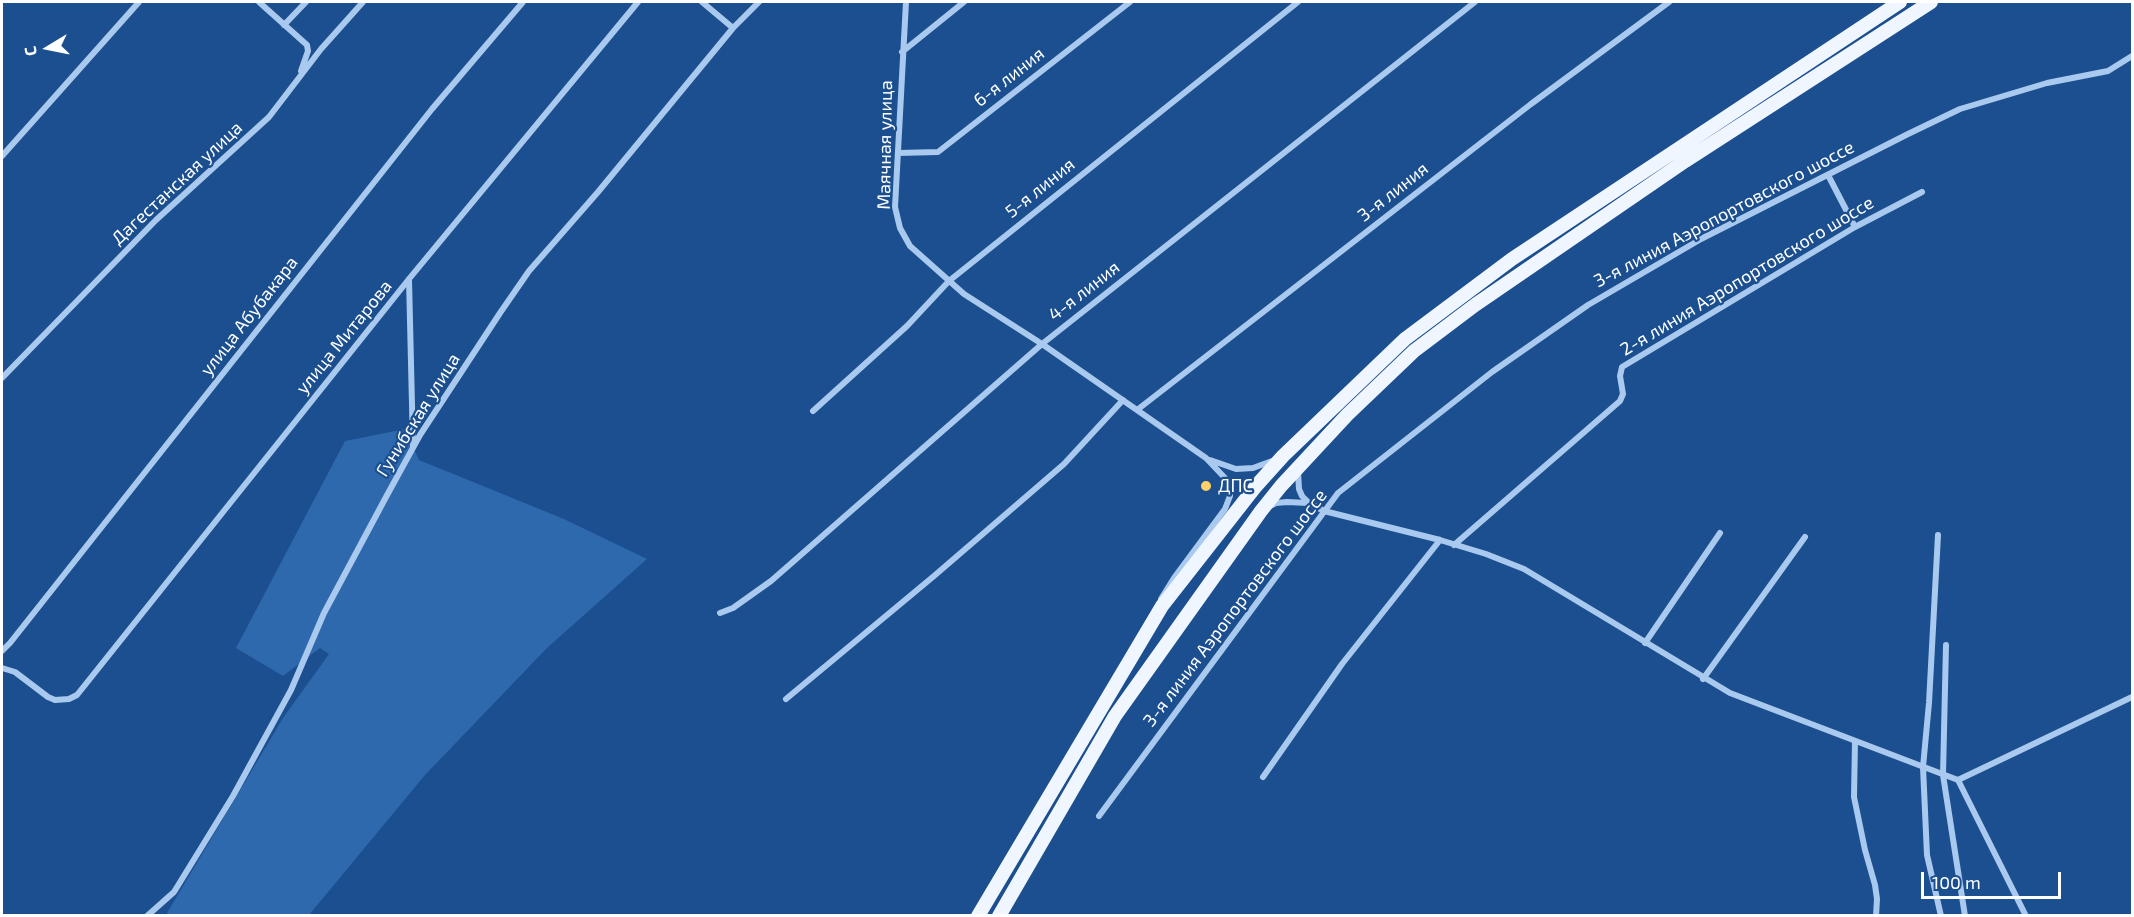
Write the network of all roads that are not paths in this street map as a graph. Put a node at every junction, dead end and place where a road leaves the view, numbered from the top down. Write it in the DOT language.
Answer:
graph roads {
  1 [pos="139,2"];
  2 [pos="259,2"];
  3 [pos="306,2"];
  4 [pos="363,2"];
  5 [pos="523,2"];
  6 [pos="638,2"];
  7 [pos="702,2"];
  8 [pos="759,2"];
  9 [pos="906,2"];
  10 [pos="964,2"];
  11 [pos="1130,2"];
  12 [pos="1298,2"];
  13 [pos="1475,2"];
  14 [pos="1669,2"];
  15 [pos="1900,2"];
  16 [pos="1931,2"];
  17 [pos="284,25"];
  18 [pos="733,28"];
  19 [pos="902,52"];
  20 [pos="2133,56"];
  21 [pos="296,83"];
  22 [pos="898,153"];
  23 [pos="2,156"];
  24 [pos="1828,175"];
  25 [pos="1922,192"];
  26 [pos="1855,227"];
  27 [pos="410,279"];
  28 [pos="949,281"];
  29 [pos="1042,344"];
  30 [pos="2,378"];
  31 [pos="1123,400"];
  32 [pos="1137,410"];
  33 [pos="813,411"];
  34 [pos="413,447"];
  35 [pos="1283,456"];
  36 [pos="1206,458"];
  37 [pos="1299,466"];
  38 [pos="1309,503"];
  39 [pos="1261,511"];
  40 [pos="1324,511"];
  41 [pos="1720,533"];
  42 [pos="1938,535"];
  43 [pos="1805,537"];
  44 [pos="1440,540"];
  45 [pos="1454,545"];
  46 [pos="720,612"];
  47 [pos="1147,630"];
  48 [pos="1646,644"];
  49 [pos="1946,645"];
  50 [pos="2,651"];
  51 [pos="2,668"];
  52 [pos="1702,679"];
  53 [pos="2133,697"];
  54 [pos="786,699"];
  55 [pos="1855,741"];
  56 [pos="1923,767"];
  57 [pos="1943,775"];
  58 [pos="1263,777"];
  59 [pos="1958,780"];
  60 [pos="1099,816"];
  61 [pos="147,915"];
  62 [pos="978,915"];
  63 [pos="999,915"];
  64 [pos="1876,915"];
  65 [pos="1941,915"];
  66 [pos="1965,915"];
  67 [pos="2026,915"];
  1 -- 23 [label="street"];
  2 -- 17 [label="street"];
  3 -- 17 [label="street"];
  4 -- 21 [label="street, Дагестанская улица"];
  5 -- 50 [label="street, улица Абубакара"];
  6 -- 27 [label="street, улица Митарова"];
  7 -- 18 [label="street"];
  8 -- 18 [label="street, Гунибская улица"];
  9 -- 19 [label="street, Маячная улица"];
  10 -- 19 [label="street"];
  11 -- 22 [label="street, 6-я линия"];
  12 -- 28 [label="street, 5-я линия"];
  13 -- 29 [label="street, 4-я линия"];
  14 -- 32 [label="street, 3-я линия"];
  15 -- 35 [label="main road"];
  16 -- 37 [label="main road"];
  17 -- 21 [label="street"];
  18 -- 34 [label="street, Гунибская улица"];
  19 -- 22 [label="street, Маячная улица"];
  20 -- 24 [label="street, 3-я линия Аэропортовского шоссе"];
  21 -- 30 [label="street, Дагестанская улица"];
  22 -- 28 [label="street, Маячная улица"];
  24 -- 26 [label="street"];
  24 -- 40 [label="street, 3-я линия Аэропортовского шоссе"];
  25 -- 26 [label="street, 2-я линия Аэропортовского шоссе"];
  26 -- 45 [label="street, 2-я линия Аэропортовского шоссе"];
  27 -- 34 [label="street"];
  27 -- 51 [label="street, улица Митарова"];
  28 -- 29 [label="street, Маячная улица"];
  28 -- 33 [label="street, 5-я линия"];
  29 -- 31 [label="street, Маячная улица"];
  29 -- 46 [label="street, 4-я линия"];
  31 -- 32 [label="street, Маячная улица"];
  31 -- 54 [label="street"];
  32 -- 36 [label="street, Маячная улица"];
  34 -- 61 [label="street, Гунибская улица"];
  35 -- 36 [label="street"];
  35 -- 47 [label="main road"];
  36 -- 47 [label="street"];
  37 -- 38 [label="street"];
  37 -- 39 [label="main road"];
  38 -- 39 [label="street"];
  38 -- 40 [label="street"];
  39 -- 63 [label="main road"];
  40 -- 44 [label="street"];
  40 -- 60 [label="street, 3-я линия Аэропортовского шоссе"];
  41 -- 48 [label="street"];
  42 -- 56 [label="street"];
  43 -- 52 [label="street"];
  44 -- 45 [label="street"];
  44 -- 58 [label="street"];
  45 -- 48 [label="street"];
  47 -- 62 [label="main road"];
  48 -- 52 [label="street"];
  49 -- 57 [label="street"];
  52 -- 55 [label="street"];
  53 -- 59 [label="street"];
  55 -- 56 [label="street"];
  55 -- 64 [label="street"];
  56 -- 57 [label="street"];
  56 -- 65 [label="street"];
  57 -- 59 [label="street"];
  57 -- 66 [label="street"];
  59 -- 67 [label="street"];
}
